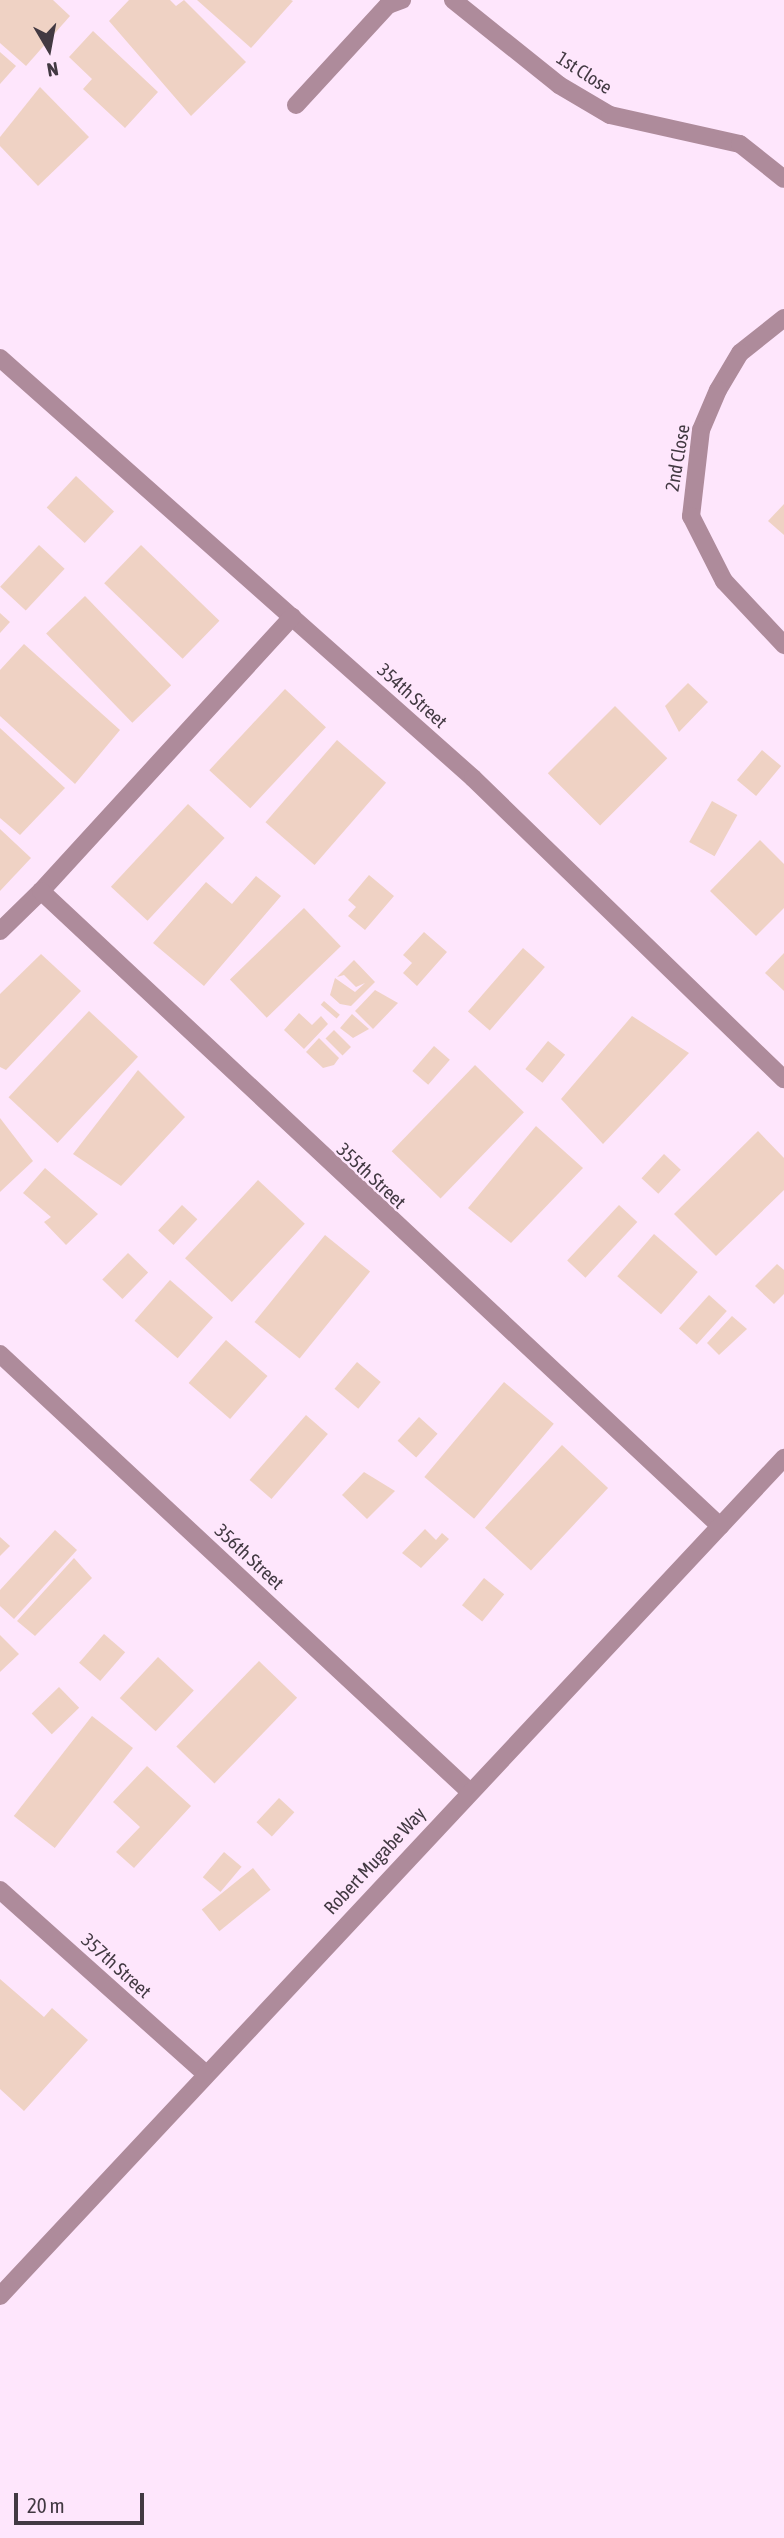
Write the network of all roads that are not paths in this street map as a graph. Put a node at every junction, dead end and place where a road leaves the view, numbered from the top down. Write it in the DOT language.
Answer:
graph roads {
  1 [pos="401,0"];
  2 [pos="453,0"];
  3 [pos="296,105"];
  4 [pos="784,180"];
  5 [pos="784,318"];
  6 [pos="3,365"];
  7 [pos="292,617"];
  8 [pos="784,645"];
  9 [pos="41,891"];
  10 [pos="0,932"];
  11 [pos="784,1079"];
  12 [pos="0,1354"];
  13 [pos="784,1458"];
  14 [pos="720,1526"];
  15 [pos="469,1791"];
  16 [pos="0,1890"];
  17 [pos="205,2073"];
  18 [pos="0,2296"];
  1 -- 3 [label="street"];
  2 -- 4 [label="street, 1st Close"];
  5 -- 8 [label="street, 2nd Close"];
  6 -- 7 [label="street, 354th Street"];
  7 -- 9 [label="street"];
  7 -- 11 [label="street, 354th Street"];
  9 -- 10 [label="street"];
  9 -- 14 [label="street, 355th Street"];
  12 -- 15 [label="street, 356th Street"];
  13 -- 14 [label="street, Robert Mugabe Way"];
  14 -- 15 [label="street, Robert Mugabe Way"];
  15 -- 17 [label="street, Robert Mugabe Way"];
  16 -- 17 [label="street, 357th Street"];
  17 -- 18 [label="street, Robert Mugabe Way"];
}
